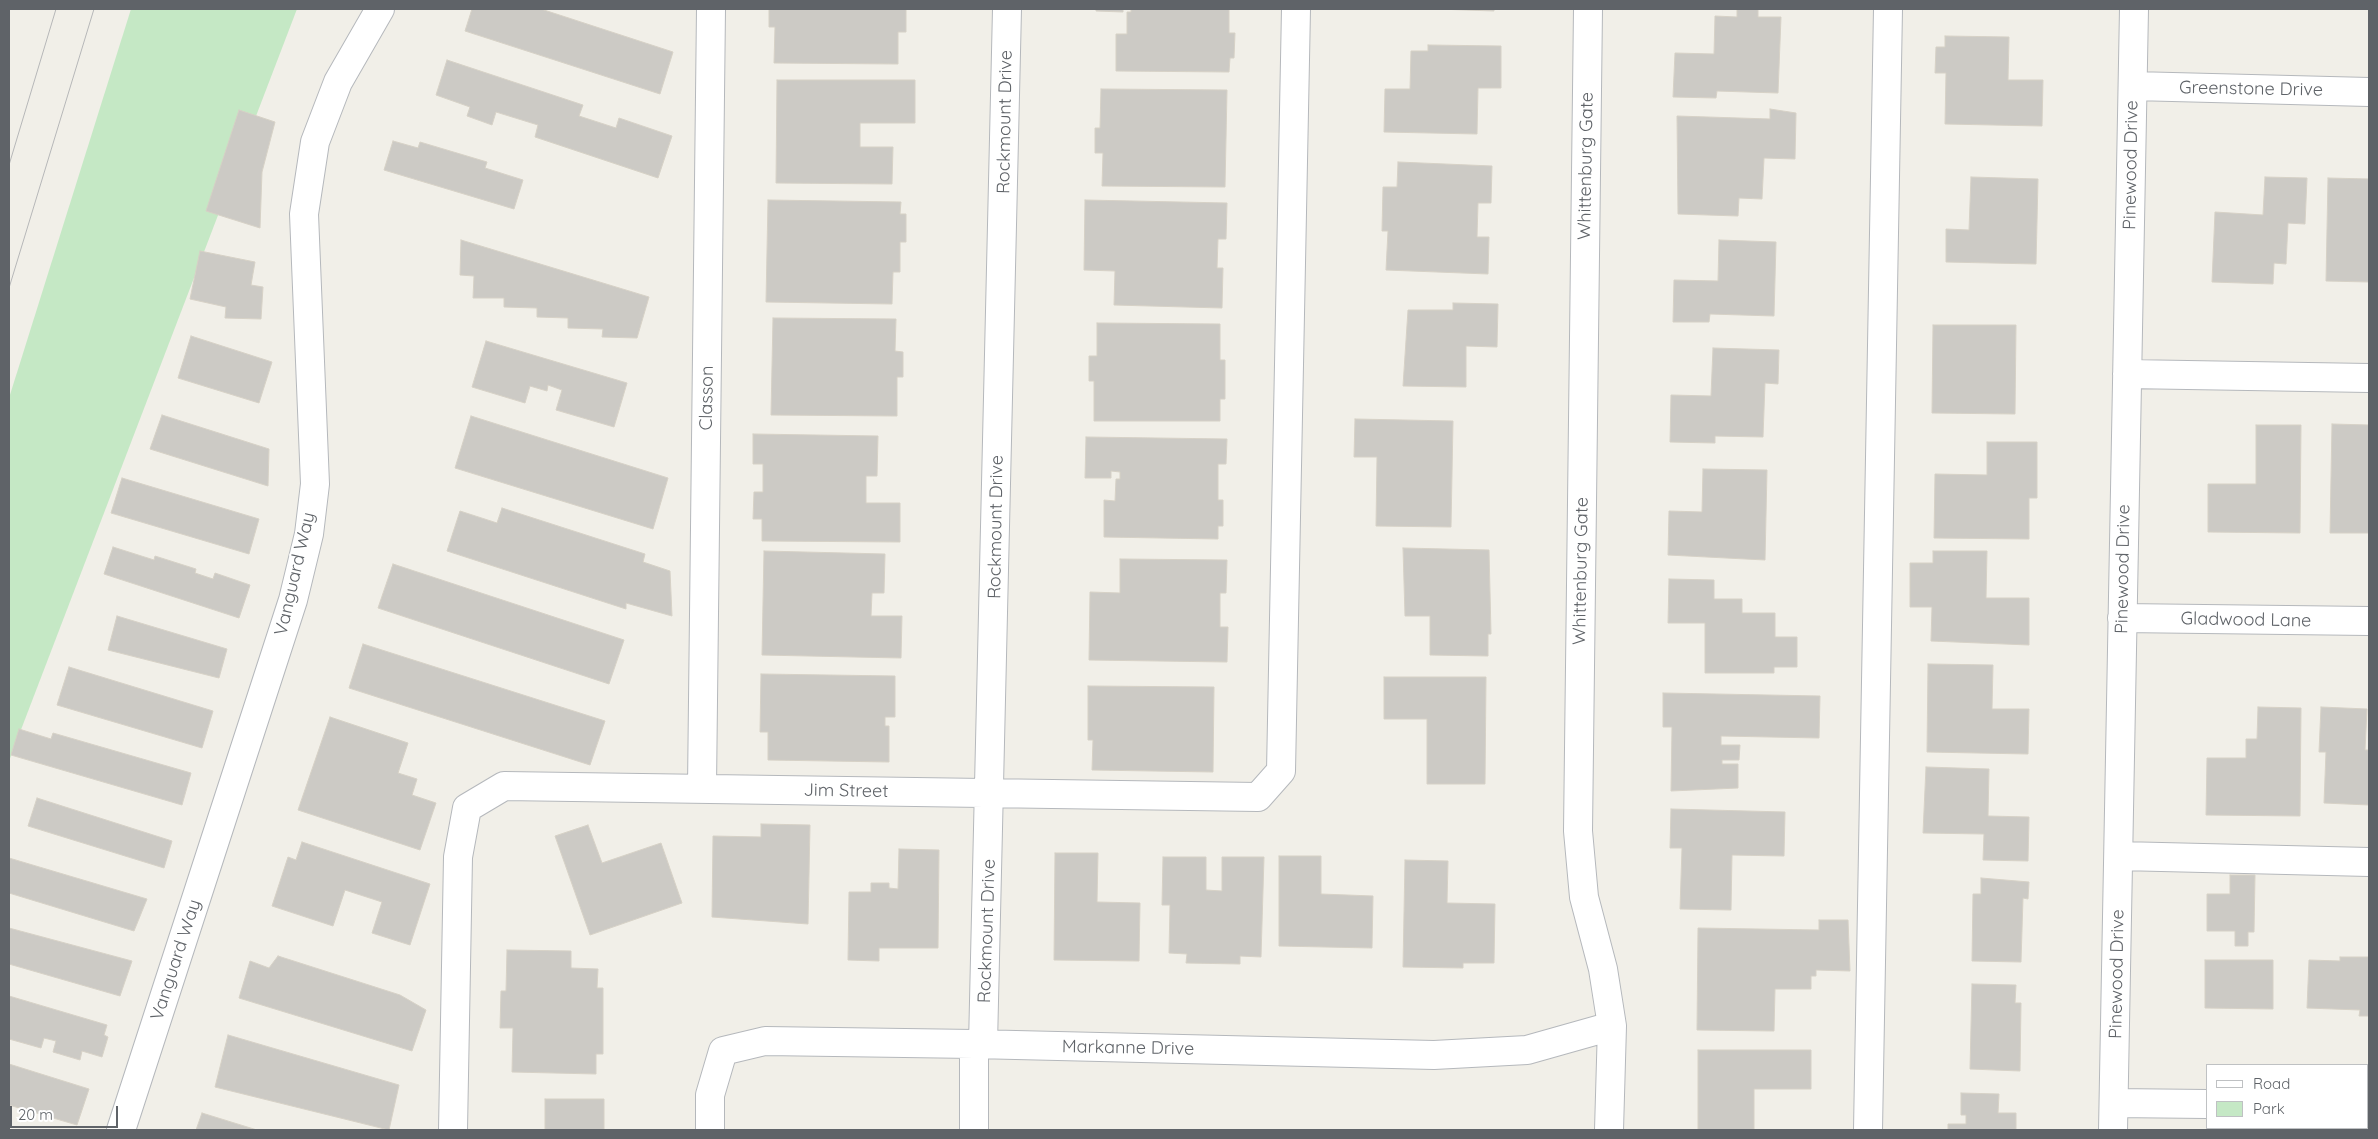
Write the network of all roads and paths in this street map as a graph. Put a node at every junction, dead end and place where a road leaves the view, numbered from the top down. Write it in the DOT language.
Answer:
graph roads {
  1 [pos="380,9"];
  2 [pos="711,9"];
  3 [pos="1007,9"];
  4 [pos="1296,9"];
  5 [pos="1588,9"];
  6 [pos="1888,9"];
  7 [pos="2134,9"];
  8 [pos="2133,86"];
  9 [pos="2369,92"];
  10 [pos="2127,374"];
  11 [pos="2369,378"];
  12 [pos="2122,618"];
  13 [pos="2369,621"];
  14 [pos="702,787"];
  15 [pos="991,794"];
  16 [pos="2120,856"];
  17 [pos="2369,862"];
  18 [pos="1612,1026"];
  19 [pos="979,1044"];
  20 [pos="2114,1103"];
  21 [pos="2206,1104"];
  22 [pos="121,1130"];
  23 [pos="453,1130"];
  24 [pos="710,1130"];
  25 [pos="974,1130"];
  26 [pos="1609,1130"];
  27 [pos="1868,1130"];
  28 [pos="2113,1130"];
  1 -- 22 [label="street, Vanguard Way"];
  2 -- 14 [label="street, Classon"];
  3 -- 15 [label="street, Rockmount Drive"];
  4 -- 15 [label="street, Jim Street"];
  5 -- 18 [label="street, Whittenburg Gate"];
  6 -- 27 [label="street"];
  7 -- 8 [label="street, Pinewood Drive"];
  8 -- 9 [label="street, Greenstone Drive"];
  8 -- 10 [label="street, Pinewood Drive"];
  10 -- 11 [label="street"];
  10 -- 12 [label="street, Pinewood Drive"];
  12 -- 13 [label="street, Gladwood Lane"];
  12 -- 16 [label="street, Pinewood Drive"];
  14 -- 15 [label="street, Jim Street"];
  14 -- 23 [label="street, Jim Street"];
  15 -- 19 [label="street, Rockmount Drive"];
  16 -- 17 [label="street"];
  16 -- 20 [label="street, Pinewood Drive"];
  18 -- 19 [label="street, Markanne Drive"];
  18 -- 26 [label="street, Whittenburg Gate"];
  19 -- 24 [label="street, Markanne Drive"];
  19 -- 25 [label="street, Rockmount Drive"];
  20 -- 21 [label="street"];
  20 -- 28 [label="street, Pinewood Drive"];
}
